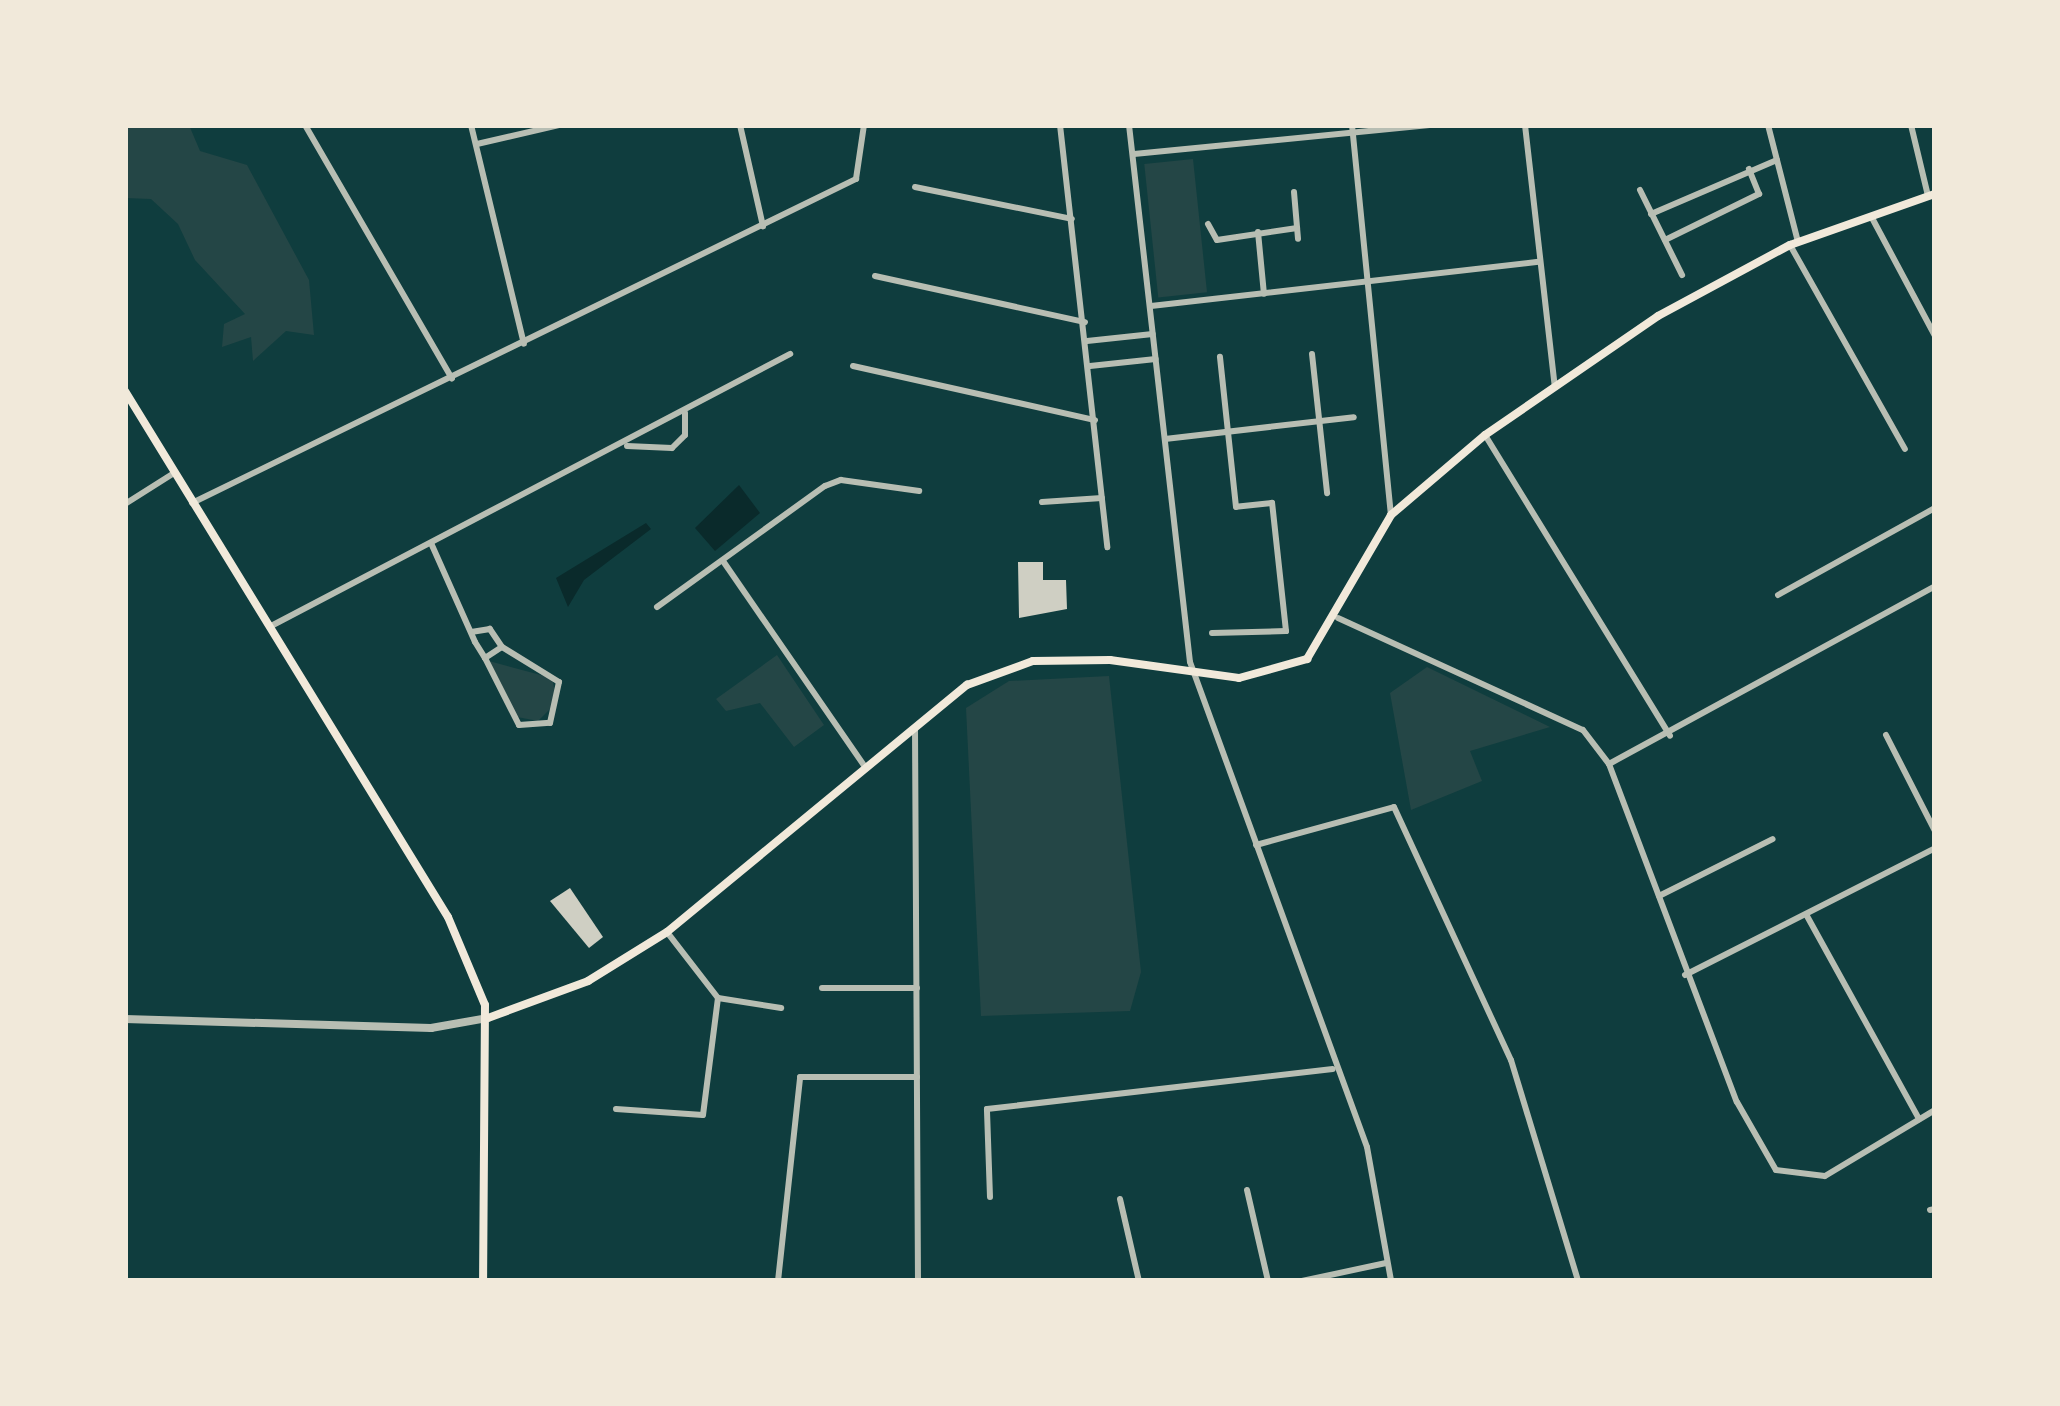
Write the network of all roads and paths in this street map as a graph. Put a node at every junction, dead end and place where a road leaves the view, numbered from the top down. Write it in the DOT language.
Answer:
graph roads {
  1 [pos="305,125"];
  2 [pos="472,125"];
  3 [pos="559,125"];
  4 [pos="740,125"];
  5 [pos="864,125"];
  6 [pos="1060,125"];
  7 [pos="1129,125"];
  8 [pos="1430,125"];
  9 [pos="1526,125"];
  10 [pos="1768,125"];
  11 [pos="1911,125"];
  12 [pos="1352,129"];
  13 [pos="477,144"];
  14 [pos="1134,154"];
  15 [pos="1777,160"];
  16 [pos="1750,169"];
  17 [pos="915,187"];
  18 [pos="1640,190"];
  19 [pos="1294,192"];
  20 [pos="1932,195"];
  21 [pos="1651,214"];
  22 [pos="1871,216"];
  23 [pos="1072,219"];
  24 [pos="1208,224"];
  25 [pos="764,226"];
  26 [pos="1297,228"];
  27 [pos="1258,232"];
  28 [pos="1298,239"];
  29 [pos="1665,240"];
  30 [pos="1794,244"];
  31 [pos="1539,262"];
  32 [pos="1682,275"];
  33 [pos="876,276"];
  34 [pos="1364,282"];
  35 [pos="1264,294"];
  36 [pos="1151,306"];
  37 [pos="1085,322"];
  38 [pos="1153,334"];
  39 [pos="1935,336"];
  40 [pos="1088,341"];
  41 [pos="524,344"];
  42 [pos="790,354"];
  43 [pos="1312,354"];
  44 [pos="1220,357"];
  45 [pos="1156,360"];
  46 [pos="853,366"];
  47 [pos="1090,366"];
  48 [pos="452,380"];
  49 [pos="1556,388"];
  50 [pos="125,391"];
  51 [pos="686,413"];
  52 [pos="1354,417"];
  53 [pos="1095,420"];
  54 [pos="1319,421"];
  55 [pos="1227,432"];
  56 [pos="1484,435"];
  57 [pos="1165,439"];
  58 [pos="626,446"];
  59 [pos="1905,449"];
  60 [pos="174,474"];
  61 [pos="919,490"];
  62 [pos="1327,493"];
  63 [pos="1102,498"];
  64 [pos="1042,502"];
  65 [pos="192,503"];
  66 [pos="125,504"];
  67 [pos="1935,508"];
  68 [pos="1391,515"];
  69 [pos="430,543"];
  70 [pos="1107,547"];
  71 [pos="722,561"];
  72 [pos="1935,586"];
  73 [pos="1778,595"];
  74 [pos="657,607"];
  75 [pos="1338,618"];
  76 [pos="272,625"];
  77 [pos="471,632"];
  78 [pos="1212,633"];
  79 [pos="502,647"];
  80 [pos="486,658"];
  81 [pos="1194,672"];
  82 [pos="916,728"];
  83 [pos="1886,734"];
  84 [pos="1670,736"];
  85 [pos="1609,764"];
  86 [pos="867,769"];
  87 [pos="1935,830"];
  88 [pos="1774,839"];
  89 [pos="1256,845"];
  90 [pos="1935,848"];
  91 [pos="1659,896"];
  92 [pos="1807,916"];
  93 [pos="668,932"];
  94 [pos="1685,974"];
  95 [pos="822,988"];
  96 [pos="917,988"];
  97 [pos="718,998"];
  98 [pos="781,1008"];
  99 [pos="488,1018"];
  100 [pos="125,1019"];
  101 [pos="1333,1069"];
  102 [pos="917,1077"];
  103 [pos="616,1109"];
  104 [pos="1935,1110"];
  105 [pos="1919,1119"];
  106 [pos="1247,1190"];
  107 [pos="990,1197"];
  108 [pos="1120,1200"];
  109 [pos="1386,1263"];
  110 [pos="483,1281"];
  111 [pos="778,1281"];
  112 [pos="918,1281"];
  113 [pos="1139,1281"];
  114 [pos="1268,1281"];
  115 [pos="1302,1281"];
  116 [pos="1391,1281"];
  117 [pos="1578,1281"];
  1 -- 48 [label="street"];
  2 -- 13 [label="street"];
  3 -- 13 [label="street"];
  4 -- 25 [label="street"];
  5 -- 25 [label="street"];
  6 -- 23 [label="street"];
  7 -- 14 [label="street"];
  8 -- 12 [label="street"];
  9 -- 31 [label="street"];
  10 -- 15 [label="street"];
  11 -- 20 [label="street"];
  12 -- 14 [label="street"];
  12 -- 34 [label="street"];
  13 -- 41 [label="street"];
  14 -- 36 [label="street"];
  15 -- 16 [label="street"];
  15 -- 30 [label="street"];
  16 -- 21 [label="street"];
  16 -- 29 [label="street"];
  17 -- 23 [label="street"];
  18 -- 21 [label="street"];
  19 -- 26 [label="street"];
  20 -- 22 [label="main road"];
  21 -- 29 [label="street"];
  22 -- 30 [label="main road"];
  22 -- 39 [label="street"];
  23 -- 37 [label="street"];
  24 -- 27 [label="street"];
  25 -- 41 [label="street"];
  26 -- 27 [label="street"];
  26 -- 28 [label="street"];
  27 -- 35 [label="street"];
  29 -- 32 [label="street"];
  30 -- 49 [label="main road"];
  30 -- 59 [label="street"];
  31 -- 34 [label="street"];
  31 -- 49 [label="street"];
  33 -- 37 [label="street"];
  34 -- 35 [label="street"];
  34 -- 68 [label="street"];
  35 -- 36 [label="street"];
  36 -- 38 [label="street"];
  37 -- 40 [label="street"];
  38 -- 40 [label="street"];
  38 -- 45 [label="street"];
  40 -- 47 [label="street"];
  41 -- 48 [label="street"];
  42 -- 51 [label="street"];
  43 -- 54 [label="street"];
  44 -- 55 [label="street"];
  45 -- 47 [label="street"];
  45 -- 57 [label="street"];
  46 -- 53 [label="street"];
  47 -- 53 [label="street"];
  48 -- 65 [label="street"];
  49 -- 56 [label="main road"];
  50 -- 60 [label="main road"];
  51 -- 58 [label="street"];
  51 -- 58 [label="street"];
  52 -- 54 [label="street"];
  53 -- 63 [label="street"];
  54 -- 55 [label="street"];
  54 -- 62 [label="street"];
  55 -- 57 [label="street"];
  55 -- 78 [label="street"];
  56 -- 68 [label="main road"];
  56 -- 84 [label="street"];
  57 -- 81 [label="street"];
  58 -- 69 [label="street"];
  60 -- 65 [label="main road"];
  60 -- 66 [label="street"];
  61 -- 71 [label="street"];
  63 -- 64 [label="street"];
  63 -- 70 [label="street"];
  65 -- 76 [label="main road"];
  67 -- 73 [label="street"];
  68 -- 75 [label="main road"];
  69 -- 76 [label="street"];
  69 -- 77 [label="street"];
  71 -- 74 [label="street"];
  71 -- 86 [label="street"];
  72 -- 84 [label="street"];
  75 -- 81 [label="main road"];
  75 -- 85 [label="street"];
  76 -- 99 [label="main road"];
  77 -- 79 [label="street"];
  77 -- 80 [label="street"];
  79 -- 80 [label="street"];
  79 -- 80 [label="street"];
  81 -- 82 [label="main road"];
  81 -- 89 [label="street"];
  82 -- 86 [label="main road"];
  82 -- 96 [label="street"];
  83 -- 87 [label="street"];
  84 -- 85 [label="street"];
  85 -- 91 [label="street"];
  86 -- 93 [label="main road"];
  88 -- 91 [label="street"];
  89 -- 101 [label="street"];
  89 -- 117 [label="street"];
  90 -- 92 [label="street"];
  91 -- 94 [label="street"];
  92 -- 94 [label="street"];
  92 -- 105 [label="street"];
  93 -- 97 [label="street"];
  93 -- 99 [label="main road"];
  94 -- 105 [label="street"];
  95 -- 96 [label="street"];
  96 -- 102 [label="street"];
  97 -- 98 [label="street"];
  97 -- 103 [label="street"];
  99 -- 100 [label="street"];
  99 -- 110 [label="main road"];
  101 -- 107 [label="street"];
  101 -- 109 [label="street"];
  102 -- 111 [label="street"];
  102 -- 112 [label="street"];
  104 -- 105 [label="street"];
  106 -- 114 [label="street"];
  108 -- 113 [label="street"];
  109 -- 115 [label="street"];
  109 -- 116 [label="street"];
}
